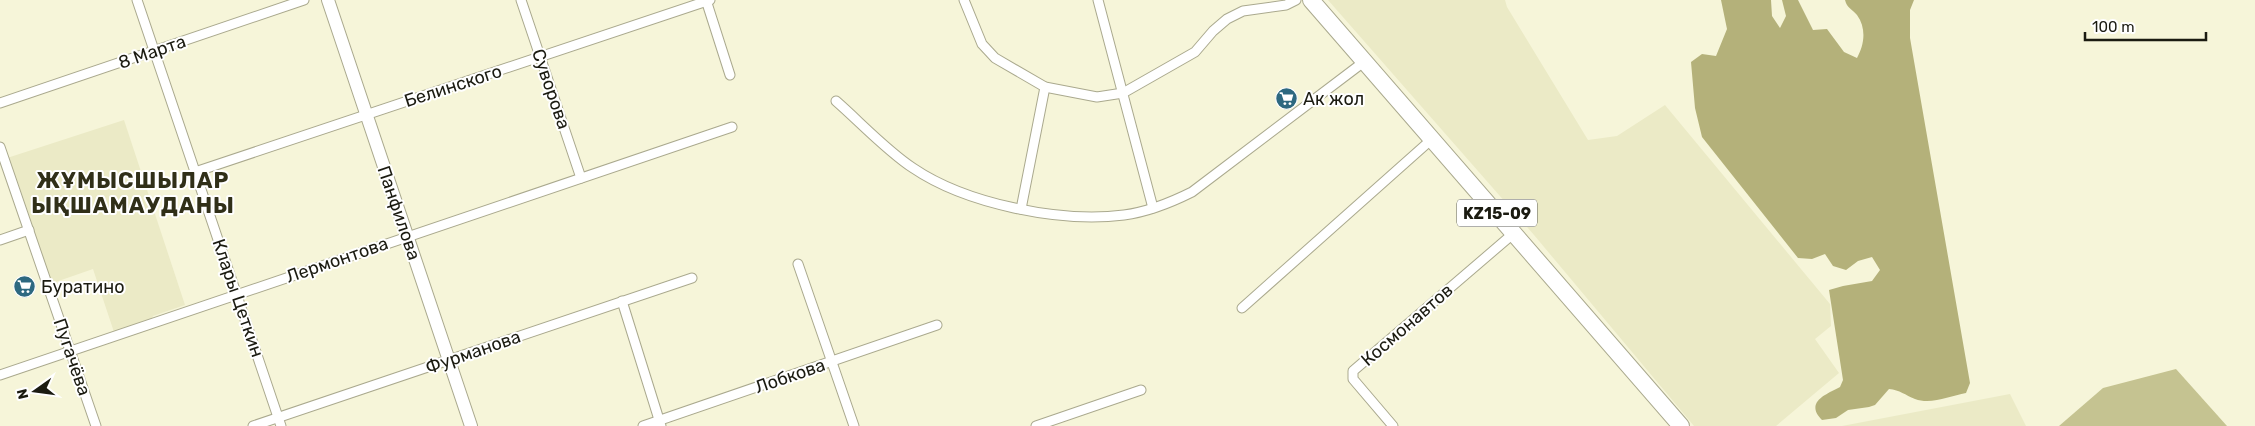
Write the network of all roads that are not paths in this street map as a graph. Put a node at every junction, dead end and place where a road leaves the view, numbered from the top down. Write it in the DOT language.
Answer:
graph roads {
  1 [pos="137,0"];
  2 [pos="304,0"];
  3 [pos="328,0"];
  4 [pos="522,0"];
  5 [pos="707,0"];
  6 [pos="964,0"];
  7 [pos="1098,0"];
  8 [pos="1296,0"];
  9 [pos="1311,0"];
  10 [pos="154,51"];
  11 [pos="540,57"];
  12 [pos="1365,61"];
  13 [pos="730,75"];
  14 [pos="1045,88"];
  15 [pos="1123,93"];
  16 [pos="836,101"];
  17 [pos="0,103"];
  18 [pos="366,115"];
  19 [pos="732,127"];
  20 [pos="1432,139"];
  21 [pos="0,147"];
  22 [pos="196,172"];
  23 [pos="581,178"];
  24 [pos="1153,208"];
  25 [pos="1021,209"];
  26 [pos="29,230"];
  27 [pos="1514,233"];
  28 [pos="407,237"];
  29 [pos="0,240"];
  30 [pos="798,264"];
  31 [pos="692,278"];
  32 [pos="237,294"];
  33 [pos="622,301"];
  34 [pos="1242,308"];
  35 [pos="937,325"];
  36 [pos="70,351"];
  37 [pos="448,360"];
  38 [pos="832,361"];
  39 [pos="0,374"];
  40 [pos="1141,390"];
  41 [pos="280,422"];
  42 [pos="661,423"];
  43 [pos="1048,424"];
  44 [pos="96,426"];
  45 [pos="253,426"];
  46 [pos="471,426"];
  47 [pos="643,426"];
  48 [pos="854,426"];
  49 [pos="1036,426"];
  50 [pos="1392,426"];
  51 [pos="1681,426"];
  1 -- 10 [label="street, Клары Цеткин"];
  2 -- 10 [label="street, 8 Марта"];
  3 -- 18 [label="street, Панфилова"];
  4 -- 11 [label="street, Суворова"];
  5 -- 11 [label="street, Белинского"];
  5 -- 13 [label="street"];
  6 -- 14 [label="street"];
  7 -- 15 [label="street"];
  8 -- 15 [label="street"];
  9 -- 12 [label="highway, KZ15-09"];
  10 -- 17 [label="street, 8 Марта"];
  10 -- 22 [label="street, Клары Цеткин"];
  11 -- 18 [label="street, Белинского"];
  11 -- 23 [label="street, Суворова"];
  12 -- 20 [label="highway, KZ15-09"];
  12 -- 24 [label="street"];
  14 -- 15 [label="street"];
  14 -- 25 [label="street"];
  15 -- 24 [label="street"];
  16 -- 25 [label="street"];
  18 -- 22 [label="street, Белинского"];
  18 -- 28 [label="street, Панфилова"];
  19 -- 23 [label="street, Лермонтова"];
  20 -- 27 [label="highway, KZ15-09"];
  20 -- 34 [label="street"];
  21 -- 26 [label="street, Пугачёва"];
  22 -- 32 [label="street, Клары Цеткин"];
  23 -- 28 [label="street, Лермонтова"];
  24 -- 25 [label="street"];
  26 -- 29 [label="street"];
  26 -- 36 [label="street, Пугачёва"];
  27 -- 50 [label="street, Космонавтов"];
  27 -- 51 [label="highway, KZ15-09"];
  28 -- 32 [label="street, Лермонтова"];
  28 -- 37 [label="street, Панфилова"];
  30 -- 38 [label="street"];
  31 -- 33 [label="street, Фурманова"];
  32 -- 36 [label="street, Лермонтова"];
  32 -- 41 [label="street, Клары Цеткин"];
  33 -- 37 [label="street, Фурманова"];
  33 -- 42 [label="street"];
  35 -- 38 [label="street, Лобкова"];
  36 -- 39 [label="street, Лермонтова"];
  36 -- 44 [label="street, Пугачёва"];
  37 -- 41 [label="street, Фурманова"];
  37 -- 46 [label="street, Панфилова"];
  38 -- 42 [label="street, Лобкова"];
  38 -- 48 [label="street"];
  40 -- 43 [label="street"];
  41 -- 45 [label="street, Фурманова"];
  42 -- 47 [label="street, Лобкова"];
  43 -- 49 [label="street"];
}
